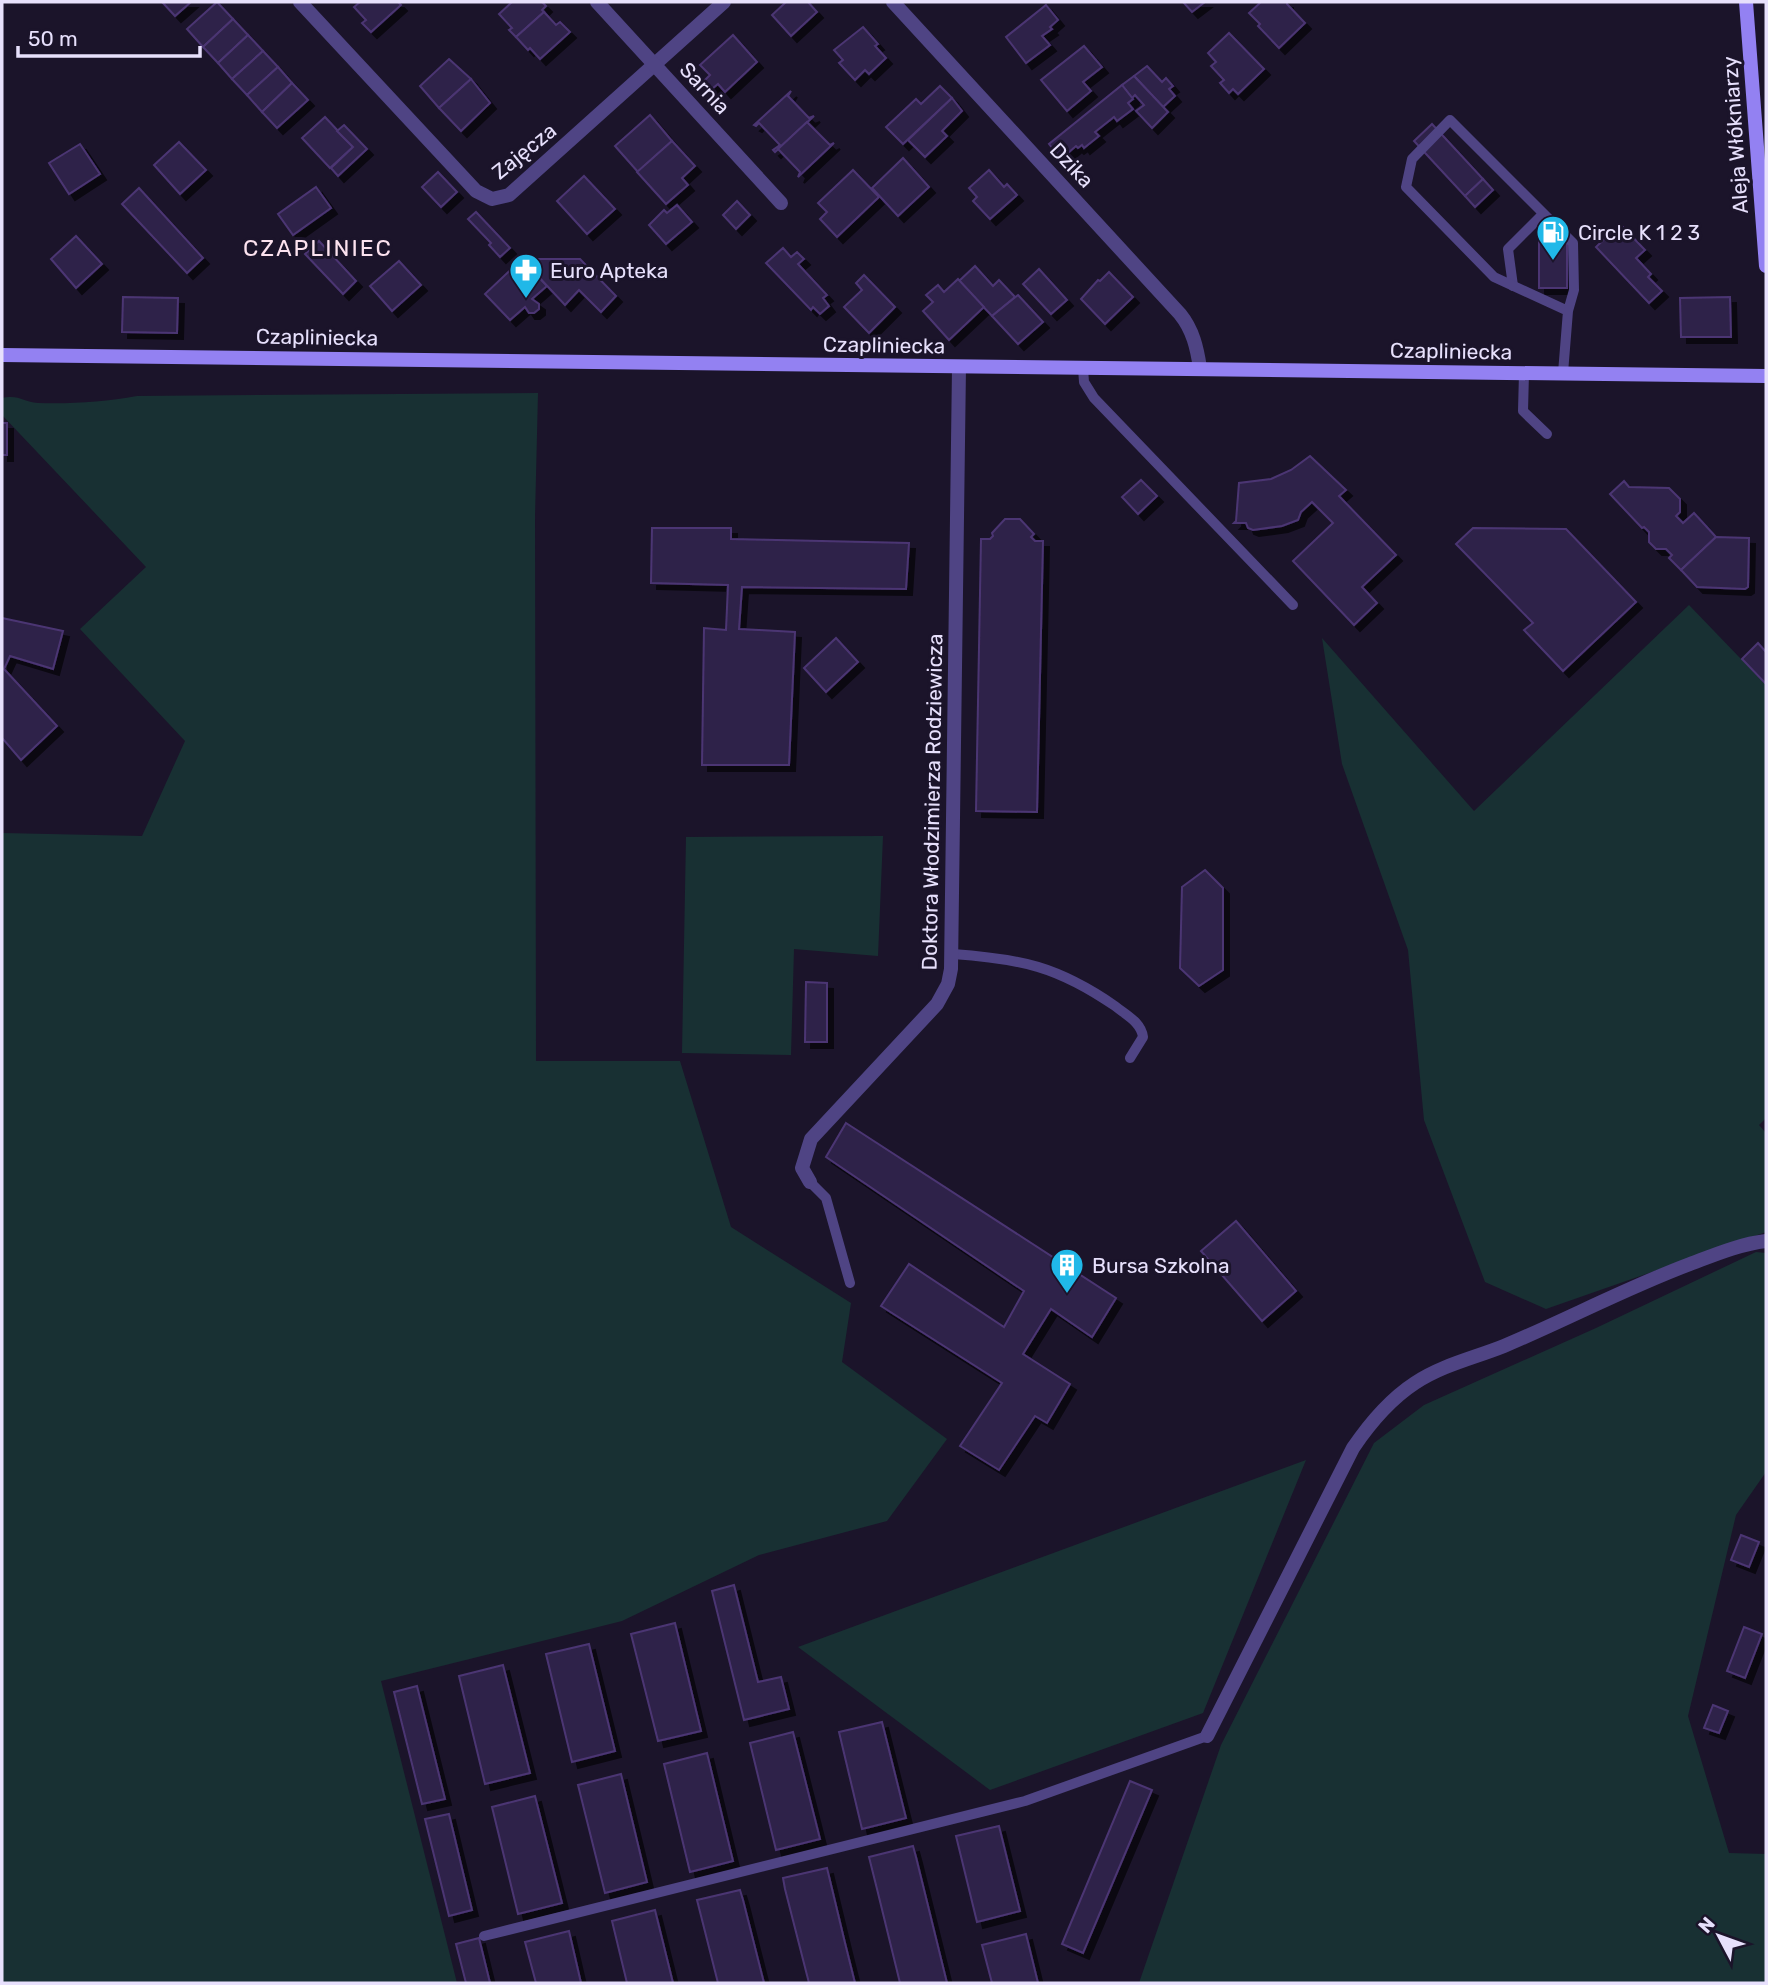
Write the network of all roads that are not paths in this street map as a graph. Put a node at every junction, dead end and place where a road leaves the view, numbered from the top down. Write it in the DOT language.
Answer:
graph roads {
  1 [pos="300,2"];
  2 [pos="597,2"];
  3 [pos="724,2"];
  4 [pos="893,2"];
  5 [pos="1746,2"];
  6 [pos="655,65"];
  7 [pos="781,203"];
  8 [pos="1543,215"];
  9 [pos="1766,266"];
  10 [pos="1513,286"];
  11 [pos="1568,311"];
  12 [pos="2,355"];
  13 [pos="959,367"];
  14 [pos="1083,368"];
  15 [pos="1200,368"];
  16 [pos="1524,373"];
  17 [pos="1563,373"];
  18 [pos="1766,376"];
  19 [pos="1547,434"];
  20 [pos="1293,605"];
  21 [pos="953,954"];
  22 [pos="1130,1058"];
  23 [pos="810,1182"];
  24 [pos="1766,1241"];
  25 [pos="850,1283"];
  26 [pos="1208,1736"];
  27 [pos="484,1936"];
  1 -- 6 [label="street, Zajęcza"];
  2 -- 6 [label="street, Sarnia"];
  3 -- 6 [label="street, Zajęcza"];
  4 -- 15 [label="street, Dzika"];
  5 -- 9 [label="main road, Aleja Włókniarzy"];
  6 -- 7 [label="street, Sarnia"];
  8 -- 10 [label="lane"];
  8 -- 10 [label="lane"];
  8 -- 11 [label="lane"];
  10 -- 11 [label="lane"];
  11 -- 17 [label="lane"];
  12 -- 13 [label="main road, Czapliniecka"];
  13 -- 14 [label="main road, Czapliniecka"];
  13 -- 21 [label="street, Doktora Włodzimierza Rodziewicza"];
  14 -- 15 [label="main road, Czapliniecka"];
  14 -- 20 [label="lane"];
  15 -- 16 [label="main road, Czapliniecka"];
  16 -- 17 [label="main road, Czapliniecka"];
  16 -- 19 [label="lane"];
  17 -- 18 [label="main road, Czapliniecka"];
  21 -- 22 [label="lane"];
  21 -- 23 [label="street, Doktora Włodzimierza Rodziewicza"];
  23 -- 25 [label="lane"];
  24 -- 26 [label="street"];
  26 -- 27 [label="lane"];
}
